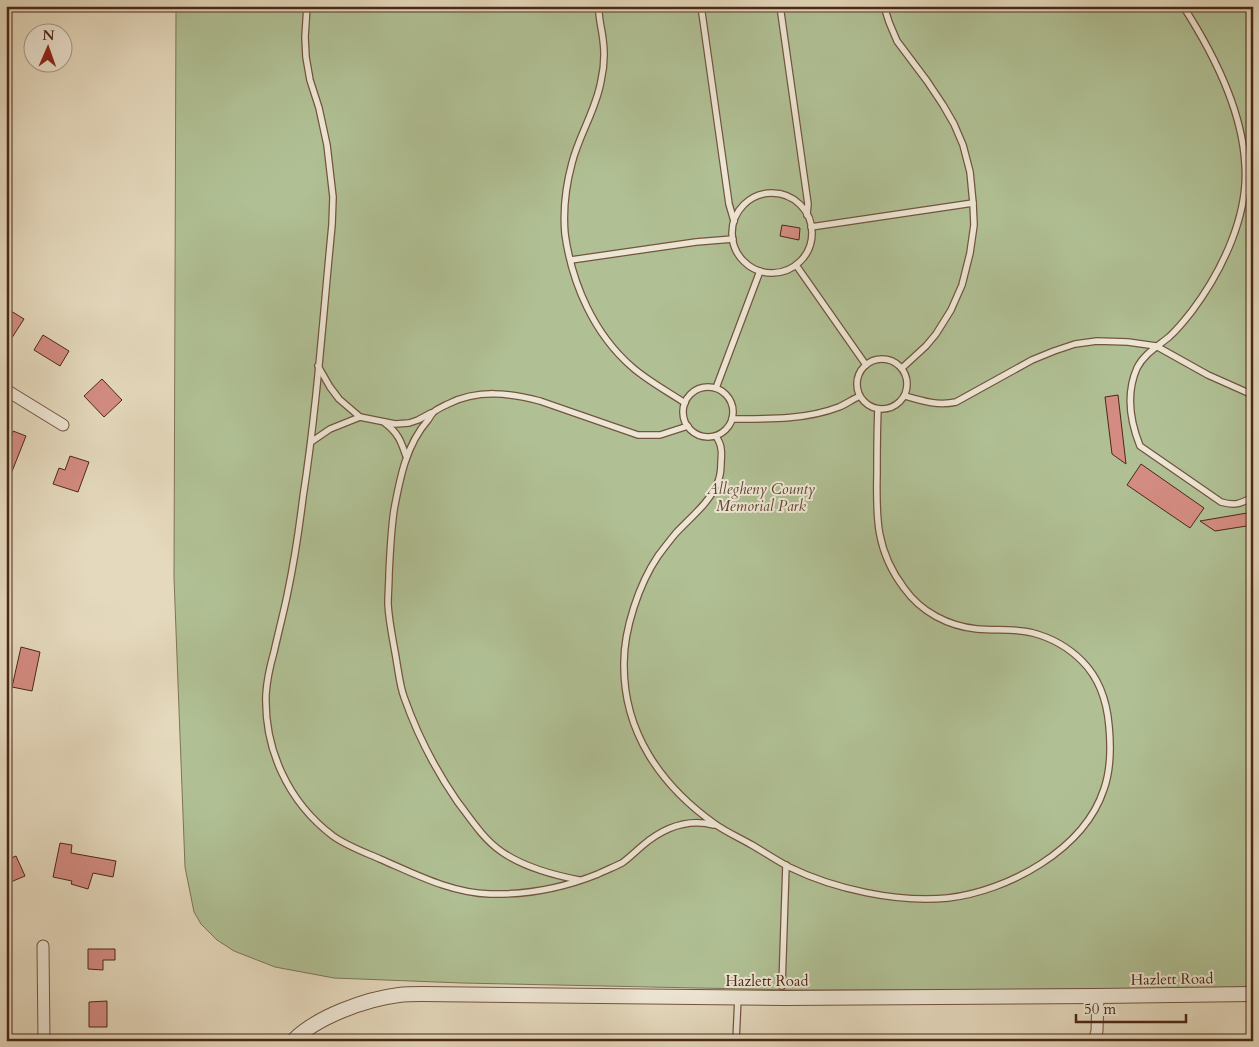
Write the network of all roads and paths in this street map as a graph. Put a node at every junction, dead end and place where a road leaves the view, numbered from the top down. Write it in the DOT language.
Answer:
graph roads {
  1 [pos="306,6"];
  2 [pos="701,6"];
  3 [pos="780,6"];
  4 [pos="884,6"];
  5 [pos="1183,6"];
  6 [pos="598,7"];
  7 [pos="973,203"];
  8 [pos="807,214"];
  9 [pos="734,222"];
  10 [pos="812,227"];
  11 [pos="733,239"];
  12 [pos="571,260"];
  13 [pos="796,265"];
  14 [pos="760,271"];
  15 [pos="1156,346"];
  16 [pos="866,365"];
  17 [pos="318,366"];
  18 [pos="902,368"];
  19 [pos="716,388"];
  20 [pos="6,390"];
  21 [pos="1253,395"];
  22 [pos="860,396"];
  23 [pos="905,396"];
  24 [pos="685,403"];
  25 [pos="878,409"];
  26 [pos="436,410"];
  27 [pos="360,417"];
  28 [pos="732,419"];
  29 [pos="385,423"];
  30 [pos="64,425"];
  31 [pos="688,426"];
  32 [pos="716,436"];
  33 [pos="312,442"];
  34 [pos="406,456"];
  35 [pos="1253,497"];
  36 [pos="716,825"];
  37 [pos="786,865"];
  38 [pos="582,880"];
  39 [pos="43,946"];
  40 [pos="782,986"];
  41 [pos="1253,994"];
  42 [pos="1098,996"];
  43 [pos="738,997"];
  44 [pos="297,1039"];
  45 [pos="44,1041"];
  46 [pos="736,1041"];
  47 [pos="1094,1041"];
  1 -- 17 [label="lane"];
  2 -- 9 [label="lane"];
  3 -- 8 [label="lane"];
  4 -- 7 [label="lane"];
  5 -- 15 [label="lane"];
  6 -- 12 [label="lane"];
  7 -- 10 [label="lane"];
  7 -- 18 [label="lane"];
  8 -- 9 [label="lane"];
  8 -- 10 [label="lane"];
  9 -- 11 [label="lane"];
  10 -- 13 [label="lane"];
  11 -- 12 [label="lane"];
  11 -- 14 [label="lane"];
  12 -- 24 [label="lane"];
  13 -- 14 [label="lane"];
  13 -- 16 [label="lane"];
  14 -- 19 [label="lane"];
  15 -- 21 [label="lane"];
  15 -- 23 [label="lane"];
  15 -- 35 [label="lane"];
  16 -- 18 [label="lane"];
  16 -- 22 [label="lane"];
  17 -- 27 [label="lane"];
  17 -- 33 [label="lane"];
  18 -- 23 [label="lane"];
  19 -- 24 [label="lane"];
  19 -- 28 [label="lane"];
  20 -- 30 [label="street"];
  22 -- 25 [label="lane"];
  22 -- 28 [label="lane"];
  23 -- 25 [label="lane"];
  24 -- 31 [label="lane"];
  25 -- 37 [label="lane"];
  26 -- 29 [label="lane"];
  26 -- 31 [label="lane"];
  26 -- 34 [label="lane"];
  27 -- 29 [label="lane"];
  27 -- 33 [label="lane"];
  28 -- 32 [label="lane"];
  29 -- 34 [label="lane"];
  31 -- 32 [label="lane"];
  32 -- 36 [label="lane"];
  33 -- 38 [label="lane"];
  34 -- 38 [label="lane"];
  36 -- 37 [label="lane"];
  36 -- 38 [label="lane"];
  37 -- 40 [label="lane"];
  39 -- 45 [label="street"];
  41 -- 42 [label="street, Hazlett Road"];
  42 -- 43 [label="street, Hazlett Road"];
  42 -- 47 [label="street"];
  43 -- 44 [label="street, Hazlett Road"];
  43 -- 46 [label="lane"];
}
